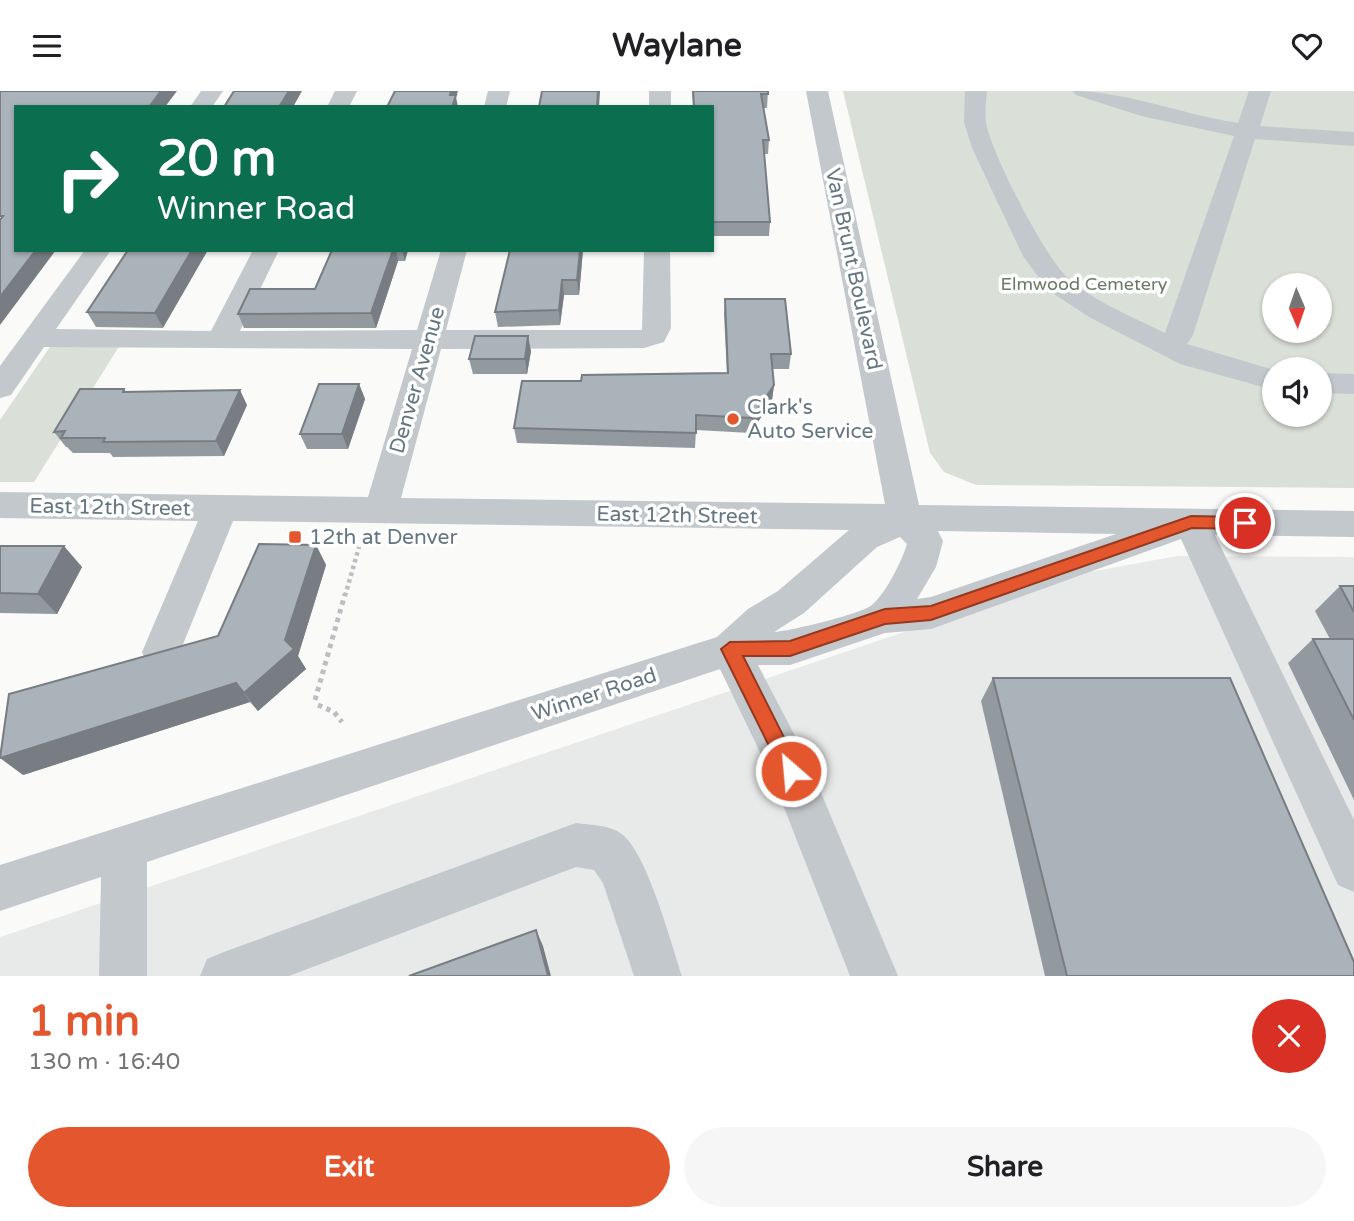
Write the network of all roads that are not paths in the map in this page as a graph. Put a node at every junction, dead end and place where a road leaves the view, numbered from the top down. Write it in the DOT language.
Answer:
graph roads {
  1 [pos="817,91"];
  2 [pos="976,91"];
  3 [pos="1083,91"];
  4 [pos="1260,91"];
  5 [pos="1247,132"];
  6 [pos="1354,139"];
  7 [pos="97,252"];
  8 [pos="265,252"];
  9 [pos="453,252"];
  10 [pos="657,252"];
  11 [pos="35,338"];
  12 [pos="221,340"];
  13 [pos="428,340"];
  14 [pos="1170,347"];
  15 [pos="1262,377"];
  16 [pos="1332,383"];
  17 [pos="1354,384"];
  18 [pos="0,388"];
  19 [pos="0,505"];
  20 [pos="221,508"];
  21 [pos="381,510"];
  22 [pos="905,519"];
  23 [pos="1191,522"];
  24 [pos="1354,524"];
  25 [pos="885,617"];
  26 [pos="730,649"];
  27 [pos="161,652"];
  28 [pos="124,847"];
  29 [pos="1354,870"];
  30 [pos="0,888"];
  31 [pos="123,976"];
  32 [pos="224,976"];
  33 [pos="657,976"];
  34 [pos="874,976"];
  1 -- 22 [label="street, Van Brunt Boulevard"];
  2 -- 14 [label="street"];
  3 -- 5 [label="street"];
  4 -- 5 [label="street"];
  5 -- 6 [label="street"];
  5 -- 14 [label="street"];
  7 -- 11 [label="street"];
  8 -- 12 [label="street"];
  9 -- 13 [label="street, Denver Avenue"];
  10 -- 13 [label="street"];
  11 -- 12 [label="street"];
  11 -- 18 [label="street"];
  12 -- 13 [label="street"];
  13 -- 21 [label="street, Denver Avenue"];
  14 -- 15 [label="street"];
  16 -- 17 [label="street"];
  19 -- 20 [label="street, East 12th Street"];
  20 -- 21 [label="street, East 12th Street"];
  20 -- 27 [label="street"];
  21 -- 22 [label="street, East 12th Street"];
  22 -- 23 [label="street, East 12th Street"];
  22 -- 25 [label="street"];
  22 -- 26 [label="street"];
  23 -- 24 [label="street, East 12th Street"];
  23 -- 25 [label="street, Winner Road"];
  23 -- 29 [label="street"];
  25 -- 26 [label="street, Winner Road"];
  26 -- 28 [label="street, Winner Road"];
  26 -- 34 [label="street"];
  28 -- 30 [label="street, Winner Road"];
  28 -- 31 [label="street"];
  32 -- 33 [label="street"];
}
